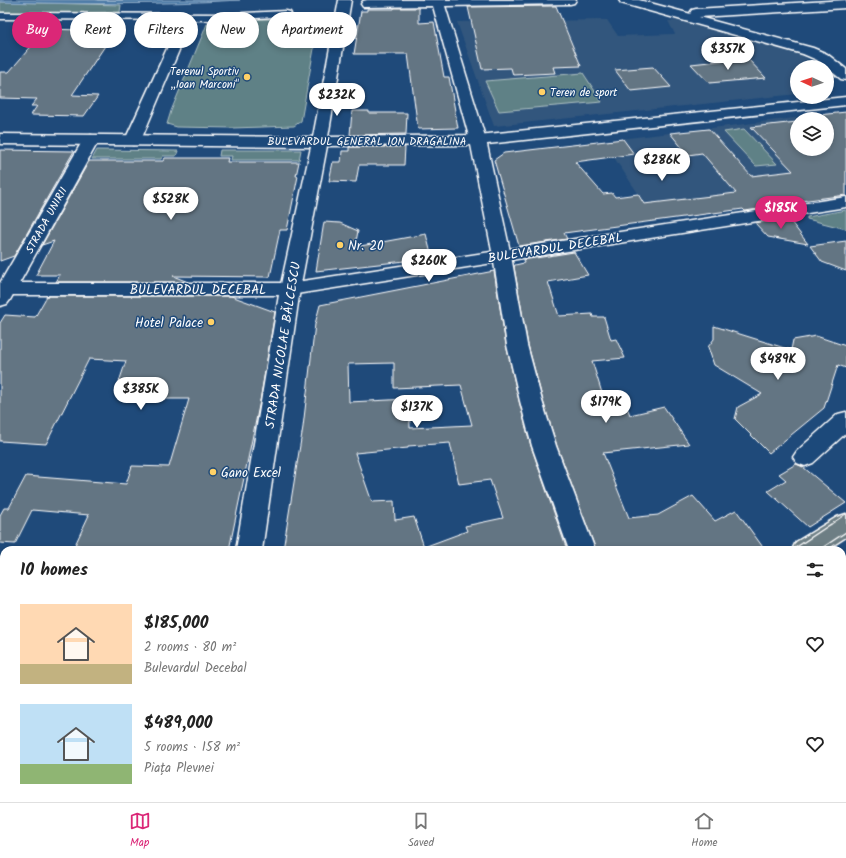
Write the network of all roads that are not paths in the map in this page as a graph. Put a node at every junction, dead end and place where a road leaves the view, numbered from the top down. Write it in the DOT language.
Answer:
graph roads {
  1 [pos="570,0"];
  2 [pos="625,0"];
  3 [pos="345,3"];
  4 [pos="438,3"];
  5 [pos="366,4"];
  6 [pos="846,4"];
  7 [pos="676,14"];
  8 [pos="267,15"];
  9 [pos="0,16"];
  10 [pos="174,48"];
  11 [pos="846,76"];
  12 [pos="328,88"];
  13 [pos="846,101"];
  14 [pos="0,139"];
  15 [pos="91,140"];
  16 [pos="133,140"];
  17 [pos="478,140"];
  18 [pos="262,141"];
  19 [pos="319,142"];
  20 [pos="846,202"];
  21 [pos="502,256"];
  22 [pos="290,289"];
  23 [pos="2,293"];
  24 [pos="846,420"];
  25 [pos="805,457"];
  26 [pos="846,524"];
  27 [pos="250,546"];
  28 [pos="581,546"];
  29 [pos="811,546"];
  1 -- 4 [label="street"];
  2 -- 7 [label="street"];
  3 -- 12 [label="street, STRADA NICOLAE BĂLCESCU"];
  4 -- 5 [label="street"];
  4 -- 17 [label="street"];
  6 -- 7 [label="street"];
  7 -- 11 [label="street"];
  8 -- 9 [label="street"];
  10 -- 16 [label="street"];
  12 -- 18 [label="street"];
  12 -- 19 [label="street, STRADA NICOLAE BĂLCESCU"];
  13 -- 17 [label="street, BULEVARDUL GENERAL ION DRAGALINA"];
  14 -- 15 [label="street, BULEVARDUL GENERAL ION DRAGALINA"];
  15 -- 16 [label="street, BULEVARDUL GENERAL ION DRAGALINA"];
  15 -- 23 [label="street, STRADA UNIRII"];
  16 -- 18 [label="street, BULEVARDUL GENERAL ION DRAGALINA"];
  17 -- 19 [label="street, BULEVARDUL GENERAL ION DRAGALINA"];
  17 -- 21 [label="street"];
  18 -- 19 [label="street, BULEVARDUL GENERAL ION DRAGALINA"];
  19 -- 22 [label="street, STRADA NICOLAE BĂLCESCU"];
  20 -- 21 [label="street, BULEVARDUL DECEBAL"];
  21 -- 22 [label="street, BULEVARDUL DECEBAL"];
  21 -- 28 [label="street"];
  22 -- 23 [label="street, BULEVARDUL DECEBAL"];
  22 -- 27 [label="street, STRADA NICOLAE BĂLCESCU"];
  24 -- 25 [label="street"];
  26 -- 29 [label="main road"];
}
